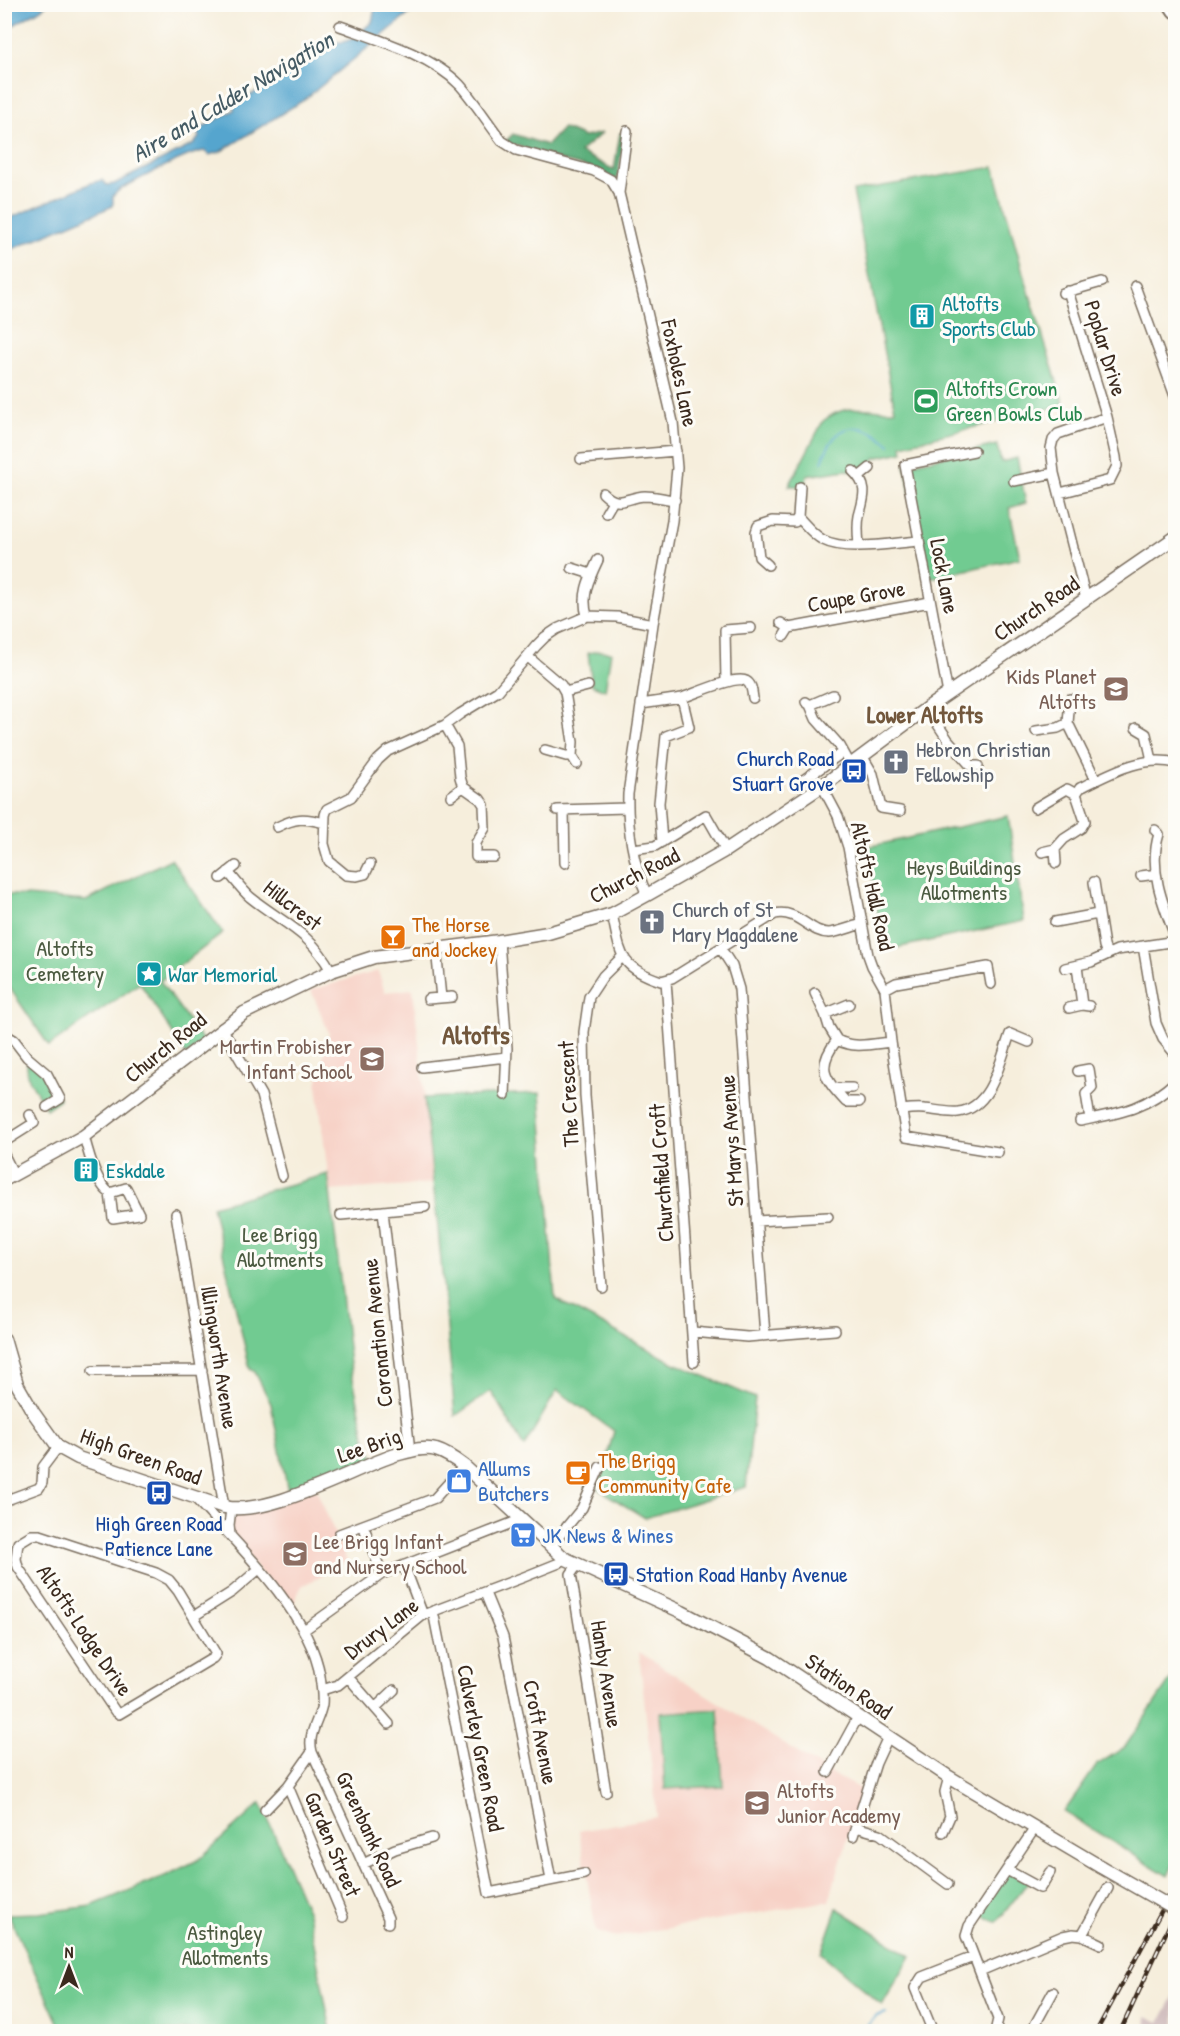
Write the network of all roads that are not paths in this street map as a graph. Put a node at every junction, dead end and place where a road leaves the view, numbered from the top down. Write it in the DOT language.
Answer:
graph roads {
  1 [pos="1172,4"];
  2 [pos="1176,10"];
  3 [pos="340,26"];
  4 [pos="627,131"];
  5 [pos="619,193"];
  6 [pos="1102,282"];
  7 [pos="1135,286"];
  8 [pos="1176,399"];
  9 [pos="1107,417"];
  10 [pos="676,451"];
  11 [pos="974,451"];
  12 [pos="581,459"];
  13 [pos="870,468"];
  14 [pos="1054,473"];
  15 [pos="1014,482"];
  16 [pos="802,490"];
  17 [pos="603,493"];
  18 [pos="1060,493"];
  19 [pos="675,500"];
  20 [pos="612,501"];
  21 [pos="606,513"];
  22 [pos="798,518"];
  23 [pos="1176,537"];
  24 [pos="918,541"];
  25 [pos="859,545"];
  26 [pos="759,557"];
  27 [pos="598,560"];
  28 [pos="750,564"];
  29 [pos="768,564"];
  30 [pos="572,568"];
  31 [pos="591,574"];
  32 [pos="1086,599"];
  33 [pos="930,602"];
  34 [pos="587,616"];
  35 [pos="653,624"];
  36 [pos="752,628"];
  37 [pos="785,629"];
  38 [pos="528,657"];
  39 [pos="726,682"];
  40 [pos="588,686"];
  41 [pos="565,692"];
  42 [pos="948,694"];
  43 [pos="833,695"];
  44 [pos="753,698"];
  45 [pos="682,699"];
  46 [pos="1070,699"];
  47 [pos="641,704"];
  48 [pos="927,708"];
  49 [pos="1068,723"];
  50 [pos="445,725"];
  51 [pos="1141,728"];
  52 [pos="1036,732"];
  53 [pos="545,750"];
  54 [pos="843,752"];
  55 [pos="863,757"];
  56 [pos="1152,760"];
  57 [pos="1176,763"];
  58 [pos="851,766"];
  59 [pos="972,769"];
  60 [pos="1096,780"];
  61 [pos="802,781"];
  62 [pos="822,786"];
  63 [pos="463,787"];
  64 [pos="1076,794"];
  65 [pos="451,796"];
  66 [pos="627,808"];
  67 [pos="1035,808"];
  68 [pos="900,811"];
  69 [pos="281,822"];
  70 [pos="324,823"];
  71 [pos="1159,833"];
  72 [pos="662,842"];
  73 [pos="633,849"];
  74 [pos="1055,849"];
  75 [pos="726,850"];
  76 [pos="1042,852"];
  77 [pos="494,857"];
  78 [pos="565,862"];
  79 [pos="1056,863"];
  80 [pos="370,864"];
  81 [pos="228,872"];
  82 [pos="1156,874"];
  83 [pos="1140,876"];
  84 [pos="1094,882"];
  85 [pos="647,895"];
  86 [pos="612,914"];
  87 [pos="1098,914"];
  88 [pos="1055,922"];
  89 [pos="862,924"];
  90 [pos="1176,939"];
  91 [pos="500,941"];
  92 [pos="1143,946"];
  93 [pos="436,948"];
  94 [pos="721,949"];
  95 [pos="1107,954"];
  96 [pos="622,957"];
  97 [pos="1077,966"];
  98 [pos="1065,968"];
  99 [pos="331,971"];
  100 [pos="666,981"];
  101 [pos="991,984"];
  102 [pos="885,989"];
  103 [pos="815,993"];
  104 [pos="452,997"];
  105 [pos="441,998"];
  106 [pos="428,999"];
  107 [pos="849,1004"];
  108 [pos="1069,1008"];
  109 [pos="825,1014"];
  110 [pos="222,1028"];
  111 [pos="4,1034"];
  112 [pos="837,1040"];
  113 [pos="891,1042"];
  114 [pos="1029,1042"];
  115 [pos="1176,1055"];
  116 [pos="506,1057"];
  117 [pos="422,1067"];
  118 [pos="1078,1071"];
  119 [pos="1176,1081"];
  120 [pos="834,1088"];
  121 [pos="852,1088"];
  122 [pos="505,1095"];
  123 [pos="859,1102"];
  124 [pos="48,1107"];
  125 [pos="901,1110"];
  126 [pos="30,1115"];
  127 [pos="84,1136"];
  128 [pos="4,1142"];
  129 [pos="998,1152"];
  130 [pos="4,1155"];
  131 [pos="282,1176"];
  132 [pos="9,1177"];
  133 [pos="110,1193"];
  134 [pos="425,1207"];
  135 [pos="383,1211"];
  136 [pos="176,1214"];
  137 [pos="342,1215"];
  138 [pos="828,1216"];
  139 [pos="756,1221"];
  140 [pos="601,1286"];
  141 [pos="835,1330"];
  142 [pos="693,1332"];
  143 [pos="765,1335"];
  144 [pos="4,1339"];
  145 [pos="694,1362"];
  146 [pos="202,1370"];
  147 [pos="98,1373"];
  148 [pos="58,1447"];
  149 [pos="410,1451"];
  150 [pos="464,1466"];
  151 [pos="600,1467"];
  152 [pos="195,1498"];
  153 [pos="4,1501"];
  154 [pos="228,1508"];
  155 [pos="522,1519"];
  156 [pos="363,1525"];
  157 [pos="230,1534"];
  158 [pos="339,1534"];
  159 [pos="551,1546"];
  160 [pos="564,1558"];
  161 [pos="578,1564"];
  162 [pos="404,1565"];
  163 [pos="259,1569"];
  164 [pos="382,1574"];
  165 [pos="485,1593"];
  166 [pos="434,1611"];
  167 [pos="423,1615"];
  168 [pos="194,1616"];
  169 [pos="304,1630"];
  170 [pos="348,1677"];
  171 [pos="322,1690"];
  172 [pos="394,1690"];
  173 [pos="375,1708"];
  174 [pos="858,1717"];
  175 [pos="389,1724"];
  176 [pos="888,1737"];
  177 [pos="312,1752"];
  178 [pos="828,1772"];
  179 [pos="949,1776"];
  180 [pos="288,1786"];
  181 [pos="606,1792"];
  182 [pos="265,1809"];
  183 [pos="943,1825"];
  184 [pos="1035,1828"];
  185 [pos="432,1838"];
  186 [pos="363,1864"];
  187 [pos="1007,1870"];
  188 [pos="1050,1872"];
  189 [pos="584,1874"];
  190 [pos="551,1880"];
  191 [pos="948,1884"];
  192 [pos="1108,1888"];
  193 [pos="1176,1911"];
  194 [pos="343,1917"];
  195 [pos="388,1923"];
  196 [pos="1082,1935"];
  197 [pos="1101,1944"];
  198 [pos="973,1957"];
  199 [pos="980,1971"];
  200 [pos="1053,1992"];
  201 [pos="933,2031"];
  202 [pos="997,2031"];
  203 [pos="1031,2031"];
  1 -- 2 [label="highway"];
  3 -- 5 [label="street"];
  4 -- 5 [label="street"];
  5 -- 10 [label="street, Foxholes Lane"];
  6 -- 9 [label="street, Poplar Drive"];
  7 -- 8 [label="street"];
  9 -- 14 [label="street, Poplar Drive"];
  9 -- 18 [label="street, Poplar Drive"];
  10 -- 12 [label="street"];
  10 -- 19 [label="street, Foxholes Lane"];
  11 -- 24 [label="street, Lock Lane"];
  13 -- 25 [label="street"];
  14 -- 15 [label="street"];
  14 -- 18 [label="street, Poplar Drive"];
  16 -- 22 [label="street"];
  17 -- 20 [label="street"];
  18 -- 32 [label="street, Poplar Drive"];
  19 -- 20 [label="street"];
  19 -- 35 [label="street, Foxholes Lane"];
  20 -- 21 [label="street"];
  22 -- 25 [label="street"];
  22 -- 26 [label="street"];
  23 -- 32 [label="street, Church Road"];
  24 -- 25 [label="street"];
  24 -- 33 [label="street, Lock Lane"];
  26 -- 28 [label="street"];
  26 -- 29 [label="street"];
  27 -- 31 [label="street"];
  30 -- 31 [label="street"];
  31 -- 34 [label="street"];
  32 -- 42 [label="street, Church Road"];
  33 -- 37 [label="street, Coupe Grove"];
  33 -- 42 [label="street, Lock Lane"];
  34 -- 35 [label="street"];
  34 -- 38 [label="street"];
  35 -- 47 [label="street, Foxholes Lane"];
  36 -- 39 [label="street"];
  38 -- 41 [label="street"];
  38 -- 50 [label="street"];
  39 -- 44 [label="street"];
  39 -- 45 [label="street"];
  40 -- 41 [label="street"];
  41 -- 53 [label="street"];
  42 -- 48 [label="street, Church Road"];
  43 -- 54 [label="street"];
  45 -- 47 [label="street"];
  45 -- 72 [label="street"];
  46 -- 49 [label="street"];
  47 -- 66 [label="street, Foxholes Lane"];
  48 -- 55 [label="street, Church Road"];
  48 -- 59 [label="street"];
  49 -- 52 [label="street"];
  49 -- 60 [label="street"];
  50 -- 63 [label="street"];
  50 -- 70 [label="street"];
  51 -- 56 [label="street"];
  54 -- 58 [label="street"];
  54 -- 61 [label="street"];
  55 -- 58 [label="street, Church Road"];
  55 -- 68 [label="street"];
  56 -- 57 [label="street"];
  56 -- 60 [label="street"];
  58 -- 62 [label="street, Church Road"];
  60 -- 64 [label="street"];
  62 -- 75 [label="street, Church Road"];
  62 -- 89 [label="street, Altofts Hall Road"];
  63 -- 65 [label="street"];
  63 -- 77 [label="street"];
  64 -- 67 [label="street"];
  64 -- 74 [label="street"];
  66 -- 73 [label="street, Foxholes Lane"];
  66 -- 78 [label="street"];
  69 -- 70 [label="street"];
  70 -- 80 [label="street"];
  71 -- 82 [label="street"];
  72 -- 73 [label="street"];
  72 -- 75 [label="street"];
  73 -- 85 [label="street, Foxholes Lane"];
  74 -- 76 [label="street"];
  74 -- 79 [label="street"];
  75 -- 85 [label="street, Church Road"];
  81 -- 99 [label="street, Hillcrest"];
  82 -- 83 [label="street"];
  82 -- 90 [label="street"];
  84 -- 87 [label="street"];
  85 -- 86 [label="street, Church Road"];
  86 -- 91 [label="street, Church Road"];
  86 -- 96 [label="street"];
  87 -- 88 [label="street"];
  87 -- 95 [label="street"];
  89 -- 94 [label="street"];
  89 -- 102 [label="street, Altofts Hall Road"];
  90 -- 92 [label="street"];
  91 -- 93 [label="street, Church Road"];
  91 -- 116 [label="street"];
  92 -- 95 [label="street"];
  92 -- 115 [label="street"];
  93 -- 99 [label="street, Church Road"];
  93 -- 105 [label="street"];
  94 -- 100 [label="street"];
  94 -- 139 [label="street, St Marys Avenue"];
  95 -- 97 [label="street"];
  96 -- 100 [label="street"];
  96 -- 140 [label="street, The Crescent"];
  97 -- 98 [label="street"];
  97 -- 108 [label="street"];
  99 -- 110 [label="street, Church Road"];
  100 -- 142 [label="street, Churchfield Croft"];
  101 -- 102 [label="street"];
  102 -- 113 [label="street, Altofts Hall Road"];
  103 -- 109 [label="street"];
  104 -- 105 [label="street"];
  105 -- 106 [label="street"];
  107 -- 109 [label="street"];
  109 -- 112 [label="street"];
  110 -- 127 [label="street, Church Road"];
  110 -- 131 [label="street"];
  111 -- 124 [label="street"];
  112 -- 113 [label="street"];
  112 -- 120 [label="street"];
  113 -- 125 [label="street, Altofts Hall Road"];
  114 -- 125 [label="street"];
  116 -- 117 [label="street"];
  116 -- 122 [label="street"];
  118 -- 119 [label="street"];
  120 -- 121 [label="street"];
  120 -- 123 [label="street"];
  125 -- 129 [label="street, Altofts Hall Road"];
  126 -- 128 [label="street"];
  127 -- 132 [label="street, Church Road"];
  127 -- 133 [label="street"];
  130 -- 132 [label="street"];
  134 -- 135 [label="street"];
  135 -- 137 [label="street"];
  135 -- 149 [label="street, Coronation Avenue"];
  136 -- 146 [label="street, Illingworth Avenue"];
  138 -- 139 [label="street"];
  139 -- 143 [label="street, St Marys Avenue"];
  141 -- 143 [label="street"];
  142 -- 143 [label="street"];
  142 -- 145 [label="street, Churchfield Croft"];
  144 -- 148 [label="street, High Green Road"];
  146 -- 147 [label="street"];
  146 -- 154 [label="street, Illingworth Avenue"];
  148 -- 152 [label="street, High Green Road"];
  148 -- 153 [label="street"];
  149 -- 150 [label="street, Lee Brig"];
  149 -- 154 [label="street, Lee Brig"];
  150 -- 155 [label="street, Lee Brig"];
  150 -- 156 [label="street"];
  151 -- 159 [label="street"];
  152 -- 154 [label="street, High Green Road"];
  152 -- 157 [label="street"];
  154 -- 157 [label="street, Illingworth Avenue"];
  155 -- 159 [label="street, Lee Brig"];
  155 -- 162 [label="street"];
  156 -- 158 [label="street"];
  156 -- 164 [label="street"];
  157 -- 163 [label="street"];
  159 -- 160 [label="street, Lee Brig"];
  160 -- 161 [label="street, Station Road"];
  160 -- 165 [label="street, Drury Lane"];
  161 -- 174 [label="street, Station Road"];
  161 -- 181 [label="street, Hanby Avenue"];
  162 -- 164 [label="street"];
  162 -- 167 [label="street"];
  163 -- 168 [label="street"];
  163 -- 169 [label="street"];
  164 -- 169 [label="street"];
  165 -- 166 [label="street, Drury Lane"];
  165 -- 190 [label="street, Croft Avenue"];
  166 -- 167 [label="street, Drury Lane"];
  166 -- 190 [label="street, Calverley Green Road"];
  167 -- 170 [label="street, Drury Lane"];
  168 -- 168 [label="street, Altofts Lodge Drive"];
  169 -- 171 [label="street"];
  170 -- 171 [label="street, Drury Lane"];
  170 -- 173 [label="street"];
  171 -- 177 [label="street"];
  172 -- 173 [label="street"];
  173 -- 175 [label="street"];
  174 -- 176 [label="street, Station Road"];
  174 -- 178 [label="street"];
  176 -- 179 [label="street, Station Road"];
  176 -- 191 [label="street"];
  177 -- 180 [label="street"];
  177 -- 186 [label="street, Greenbank Road"];
  179 -- 183 [label="street"];
  179 -- 184 [label="street, Station Road"];
  180 -- 182 [label="street"];
  180 -- 194 [label="street, Garden Street"];
  184 -- 187 [label="street"];
  184 -- 193 [label="street, Station Road, bridge"];
  185 -- 186 [label="street"];
  186 -- 195 [label="street, Greenbank Road"];
  187 -- 188 [label="street"];
  187 -- 198 [label="street"];
  189 -- 190 [label="street"];
  192 -- 196 [label="street"];
  196 -- 197 [label="street"];
  196 -- 199 [label="street"];
  198 -- 199 [label="street"];
  198 -- 201 [label="street"];
  199 -- 202 [label="street"];
  200 -- 203 [label="street"];
}
